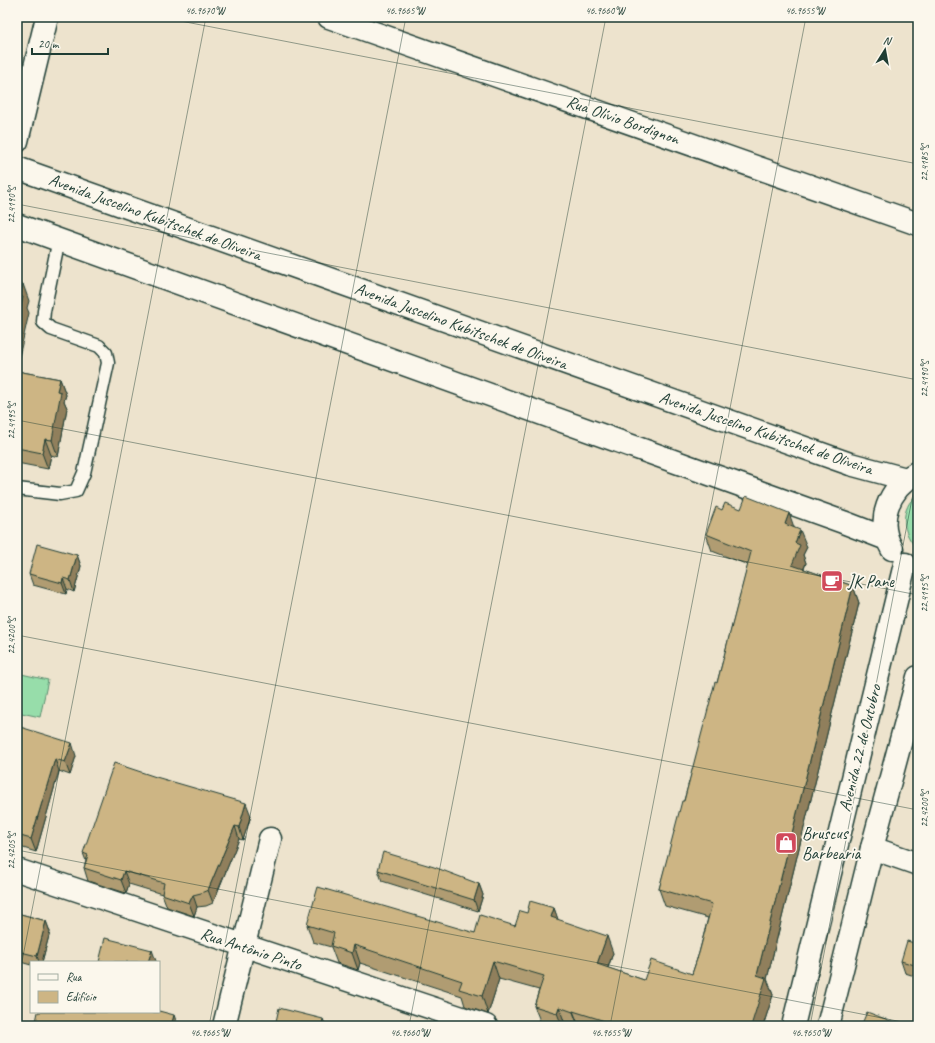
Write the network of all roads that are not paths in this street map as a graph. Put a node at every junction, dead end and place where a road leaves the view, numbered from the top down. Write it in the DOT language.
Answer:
graph roads {
  1 [pos="47,17"];
  2 [pos="329,17"];
  3 [pos="17,141"];
  4 [pos="17,168"];
  5 [pos="918,224"];
  6 [pos="17,225"];
  7 [pos="59,239"];
  8 [pos="912,475"];
  9 [pos="17,489"];
  10 [pos="888,539"];
  11 [pos="912,568"];
  12 [pos="918,677"];
  13 [pos="270,839"];
  14 [pos="872,848"];
  15 [pos="918,864"];
  16 [pos="17,870"];
  17 [pos="244,946"];
  18 [pos="224,1026"];
  19 [pos="486,1026"];
  20 [pos="793,1026"];
  21 [pos="828,1026"];
  1 -- 3 [label="street"];
  2 -- 5 [label="street, Rua Olívio Bordignon"];
  4 -- 8 [label="street, Avenida Juscelino Kubitschek de Oliveira"];
  6 -- 7 [label="street"];
  7 -- 9 [label="lane"];
  7 -- 10 [label="street"];
  8 -- 10 [label="street"];
  10 -- 11 [label="street"];
  11 -- 20 [label="street, Avenida 22 de Outubro"];
  12 -- 14 [label="street"];
  13 -- 17 [label="street"];
  14 -- 15 [label="street"];
  14 -- 21 [label="street"];
  16 -- 17 [label="street, Rua Antônio Pinto"];
  17 -- 18 [label="street"];
  17 -- 19 [label="street, Rua Antônio Pinto"];
}
